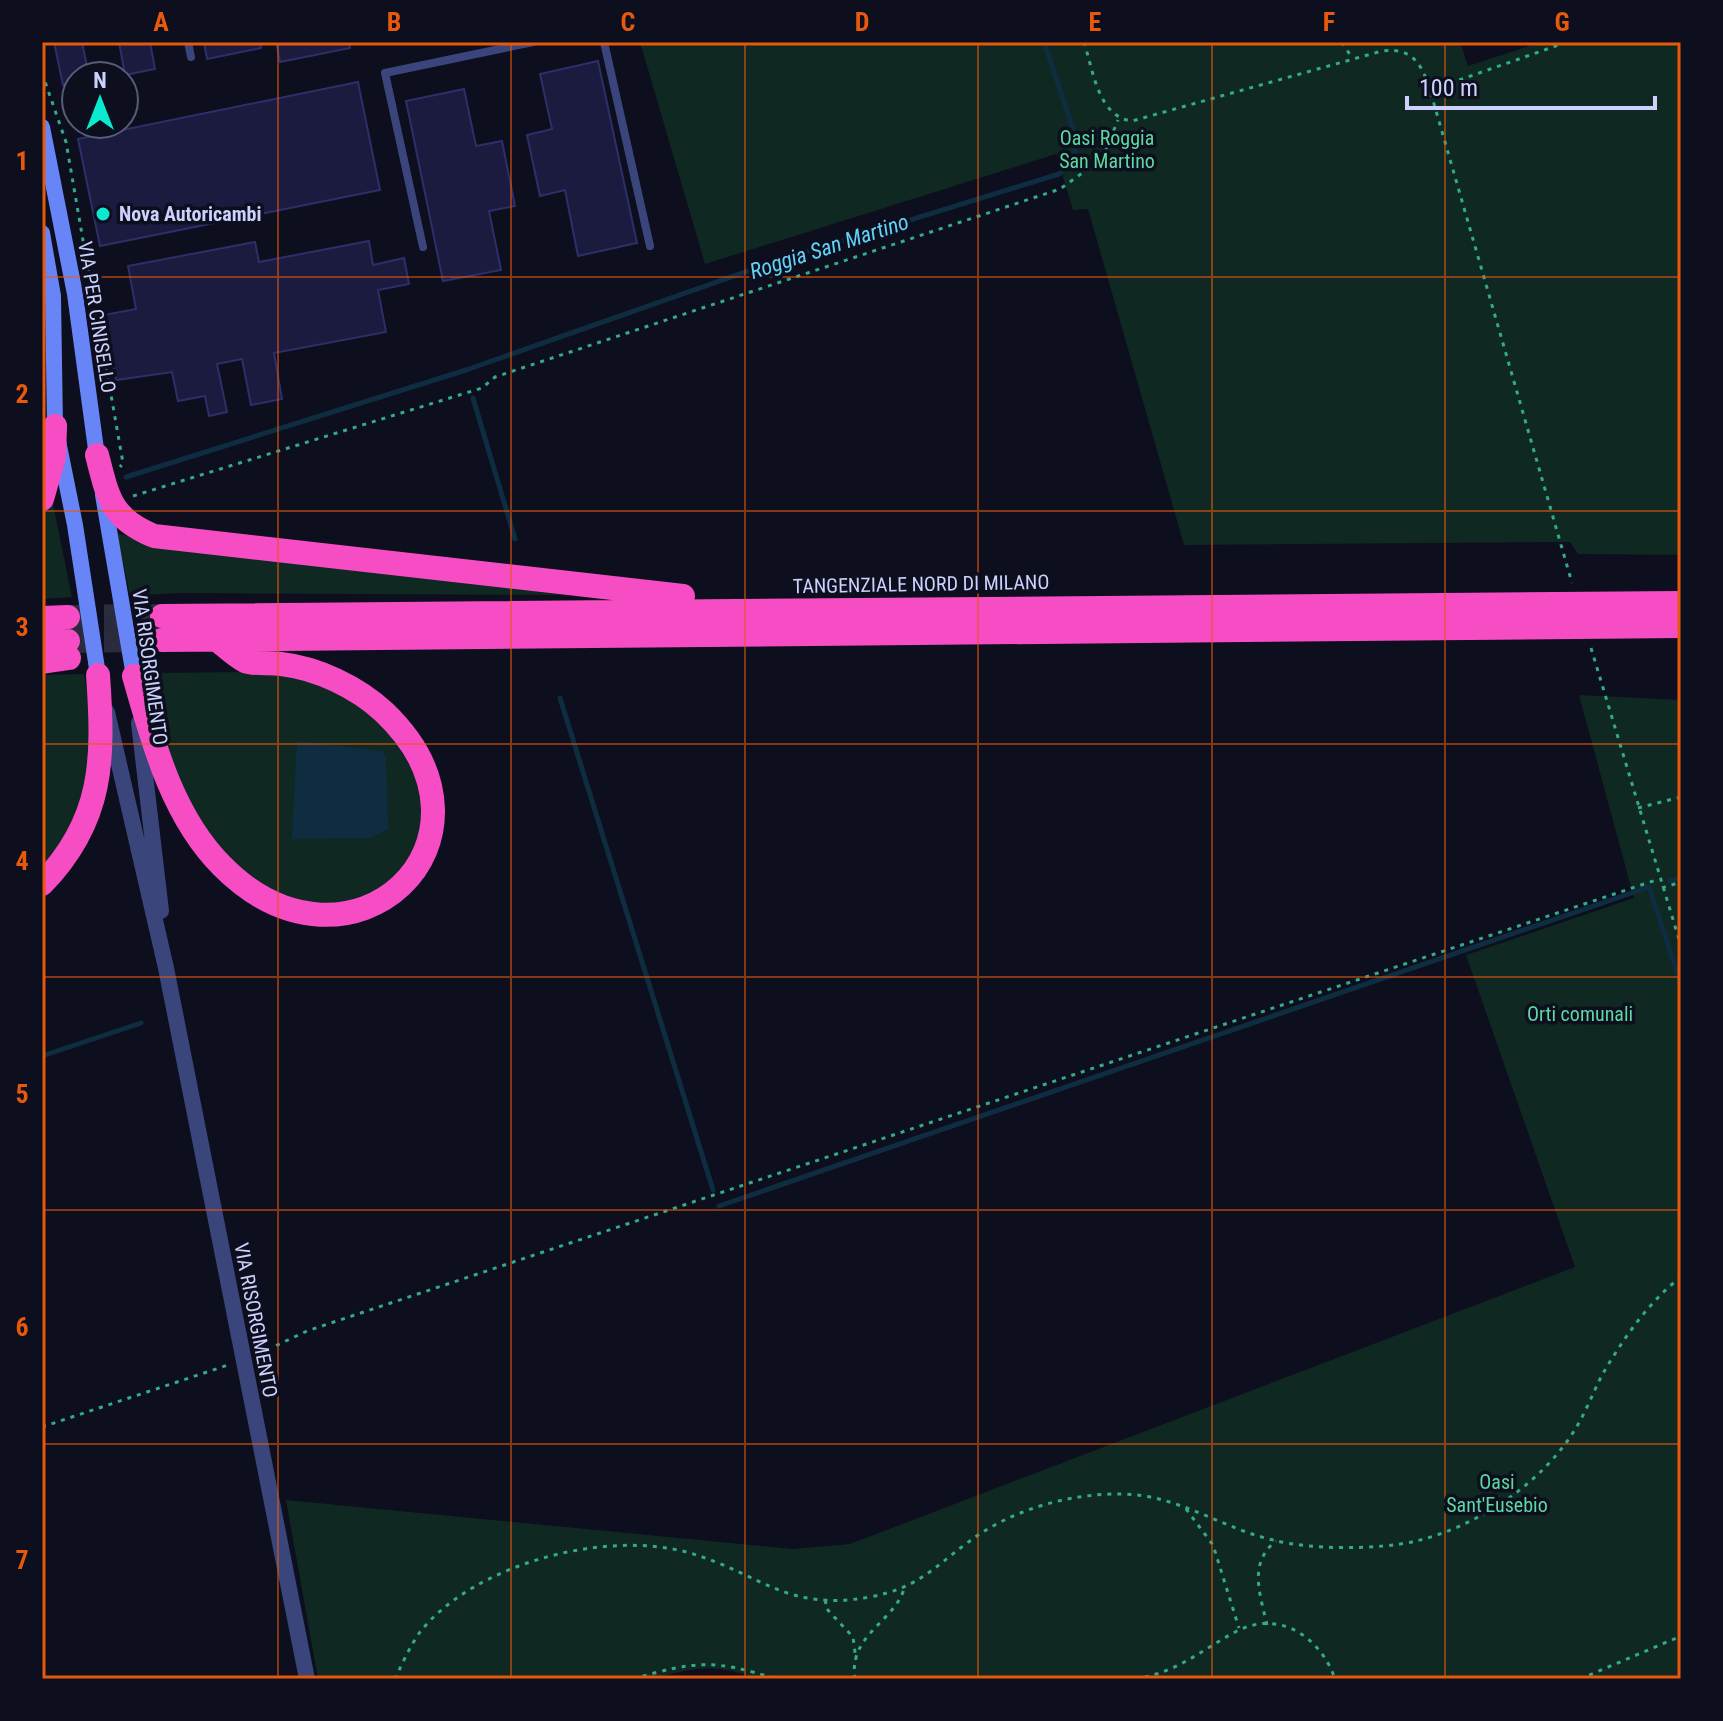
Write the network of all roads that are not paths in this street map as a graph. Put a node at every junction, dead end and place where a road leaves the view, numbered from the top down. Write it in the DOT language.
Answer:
graph roads {
  1 [pos="188,42"];
  2 [pos="533,42"];
  3 [pos="604,42"];
  4 [pos="191,57"];
  5 [pos="42,127"];
  6 [pos="42,233"];
  7 [pos="650,246"];
  8 [pos="423,247"];
  9 [pos="55,426"];
  10 [pos="97,455"];
  11 [pos="42,499"];
  12 [pos="106,515"];
  13 [pos="75,525"];
  14 [pos="1681,603"];
  15 [pos="1088,606"];
  16 [pos="42,618"];
  17 [pos="1681,626"];
  18 [pos="68,639"];
  19 [pos="216,639"];
  20 [pos="42,642"];
  21 [pos="42,662"];
  22 [pos="98,675"];
  23 [pos="134,676"];
  24 [pos="42,884"];
  25 [pos="166,968"];
  26 [pos="307,1679"];
  1 -- 4 [label="lane"];
  2 -- 8 [label="lane"];
  3 -- 7 [label="lane"];
  5 -- 10 [label="main road, VIA PER CINISELLO"];
  6 -- 9 [label="main road, VIA PER CINISELLO"];
  9 -- 11 [label="highway"];
  9 -- 13 [label="main road, VIA PER CINISELLO"];
  10 -- 12 [label="main road, VIA PER CINISELLO"];
  10 -- 15 [label="highway"];
  12 -- 23 [label="main road, VIA RISORGIMENTO"];
  13 -- 22 [label="main road, VIA RISORGIMENTO"];
  14 -- 15 [label="highway, TANGENZIALE NORD DI MILANO"];
  15 -- 19 [label="highway, TANGENZIALE NORD DI MILANO"];
  16 -- 18 [label="highway"];
  17 -- 19 [label="highway, TANGENZIALE NORD DI MILANO"];
  18 -- 20 [label="highway"];
  18 -- 21 [label="highway"];
  19 -- 23 [label="highway"];
  22 -- 24 [label="highway"];
  22 -- 25 [label="street, VIA RISORGIMENTO"];
  23 -- 25 [label="street, VIA RISORGIMENTO"];
  25 -- 26 [label="street, VIA RISORGIMENTO"];
}
